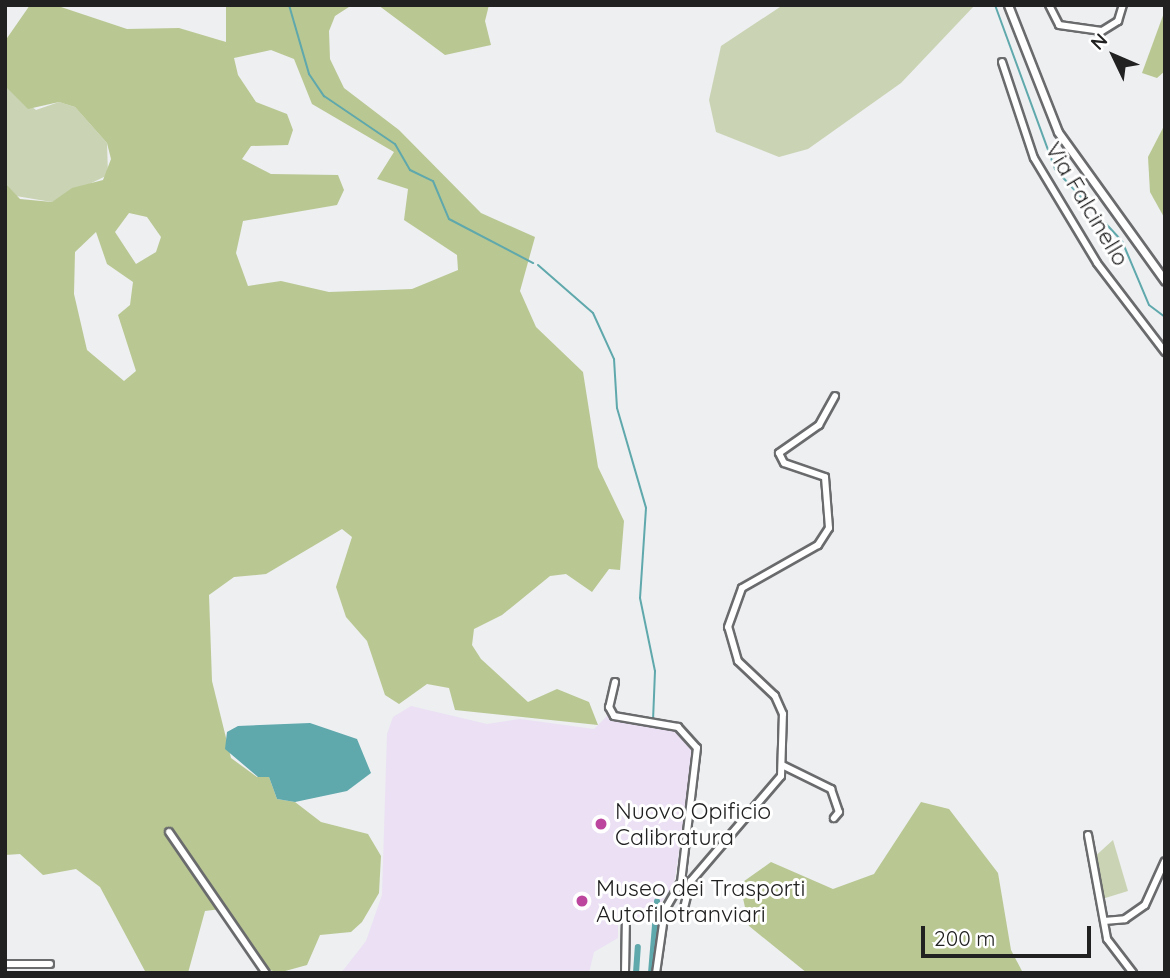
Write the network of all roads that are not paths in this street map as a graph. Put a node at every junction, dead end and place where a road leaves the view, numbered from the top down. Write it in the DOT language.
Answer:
graph roads {
  1 [pos="1008,5"];
  2 [pos="1049,5"];
  3 [pos="1123,5"];
  4 [pos="1002,62"];
  5 [pos="1165,281"];
  6 [pos="1165,352"];
  7 [pos="835,396"];
  8 [pos="615,682"];
  9 [pos="782,765"];
  10 [pos="834,818"];
  11 [pos="169,832"];
  12 [pos="1088,835"];
  13 [pos="1165,861"];
  14 [pos="664,916"];
  15 [pos="626,917"];
  16 [pos="1104,921"];
  17 [pos="5,964"];
  18 [pos="50,964"];
  19 [pos="265,973"];
  20 [pos="625,973"];
  21 [pos="656,973"];
  22 [pos="1133,973"];
  1 -- 5 [label="street, Via Falcinello"];
  2 -- 3 [label="street"];
  4 -- 6 [label="street, Via Falcinello"];
  7 -- 9 [label="street"];
  8 -- 14 [label="street"];
  9 -- 10 [label="street"];
  9 -- 14 [label="street"];
  11 -- 19 [label="street"];
  12 -- 16 [label="street"];
  13 -- 16 [label="street"];
  14 -- 21 [label="street"];
  15 -- 20 [label="street"];
  16 -- 22 [label="street"];
  17 -- 18 [label="street"];
}
